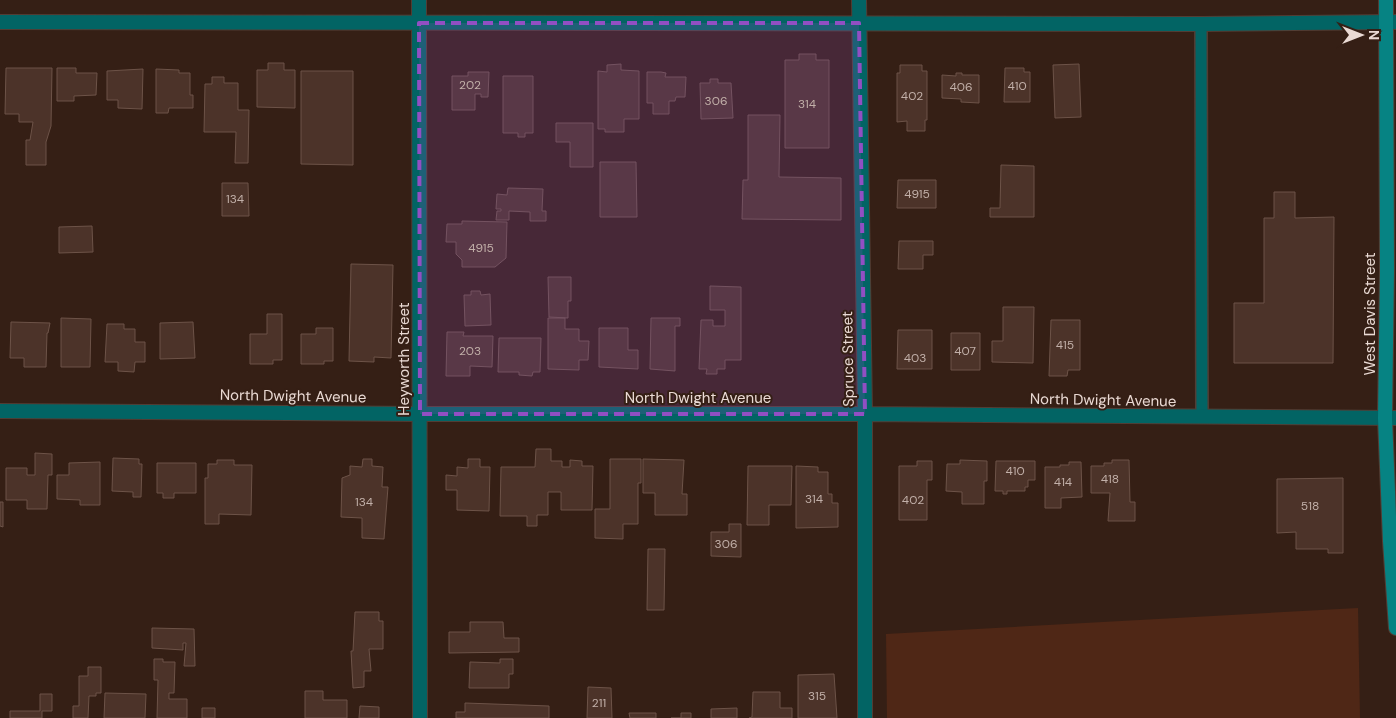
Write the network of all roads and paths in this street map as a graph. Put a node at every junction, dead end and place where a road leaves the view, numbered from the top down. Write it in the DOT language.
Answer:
graph roads {
  1 [pos="419,0"];
  2 [pos="859,0"];
  3 [pos="1386,0"];
  4 [pos="0,22"];
  5 [pos="1391,22"];
  6 [pos="419,23"];
  7 [pos="859,23"];
  8 [pos="1201,24"];
  9 [pos="0,411"];
  10 [pos="420,414"];
  11 [pos="865,414"];
  12 [pos="1202,417"];
  13 [pos="1391,418"];
  14 [pos="1396,628"];
  15 [pos="420,718"];
  16 [pos="865,718"];
  1 -- 6 [label="street, Heyworth Street"];
  2 -- 7 [label="street, Spruce Street"];
  3 -- 5 [label="main road, West Davis Street"];
  4 -- 6 [label="street"];
  5 -- 8 [label="street"];
  5 -- 13 [label="main road, West Davis Street"];
  6 -- 7 [label="street"];
  6 -- 10 [label="street, Heyworth Street"];
  7 -- 8 [label="street"];
  7 -- 11 [label="street, Spruce Street"];
  8 -- 12 [label="lane"];
  9 -- 10 [label="street, North Dwight Avenue"];
  10 -- 11 [label="street, North Dwight Avenue"];
  10 -- 15 [label="street, Heyworth Street"];
  11 -- 12 [label="street, North Dwight Avenue"];
  11 -- 16 [label="street, Spruce Street"];
  12 -- 13 [label="street, North Dwight Avenue"];
  13 -- 14 [label="main road, West Davis Street"];
}
